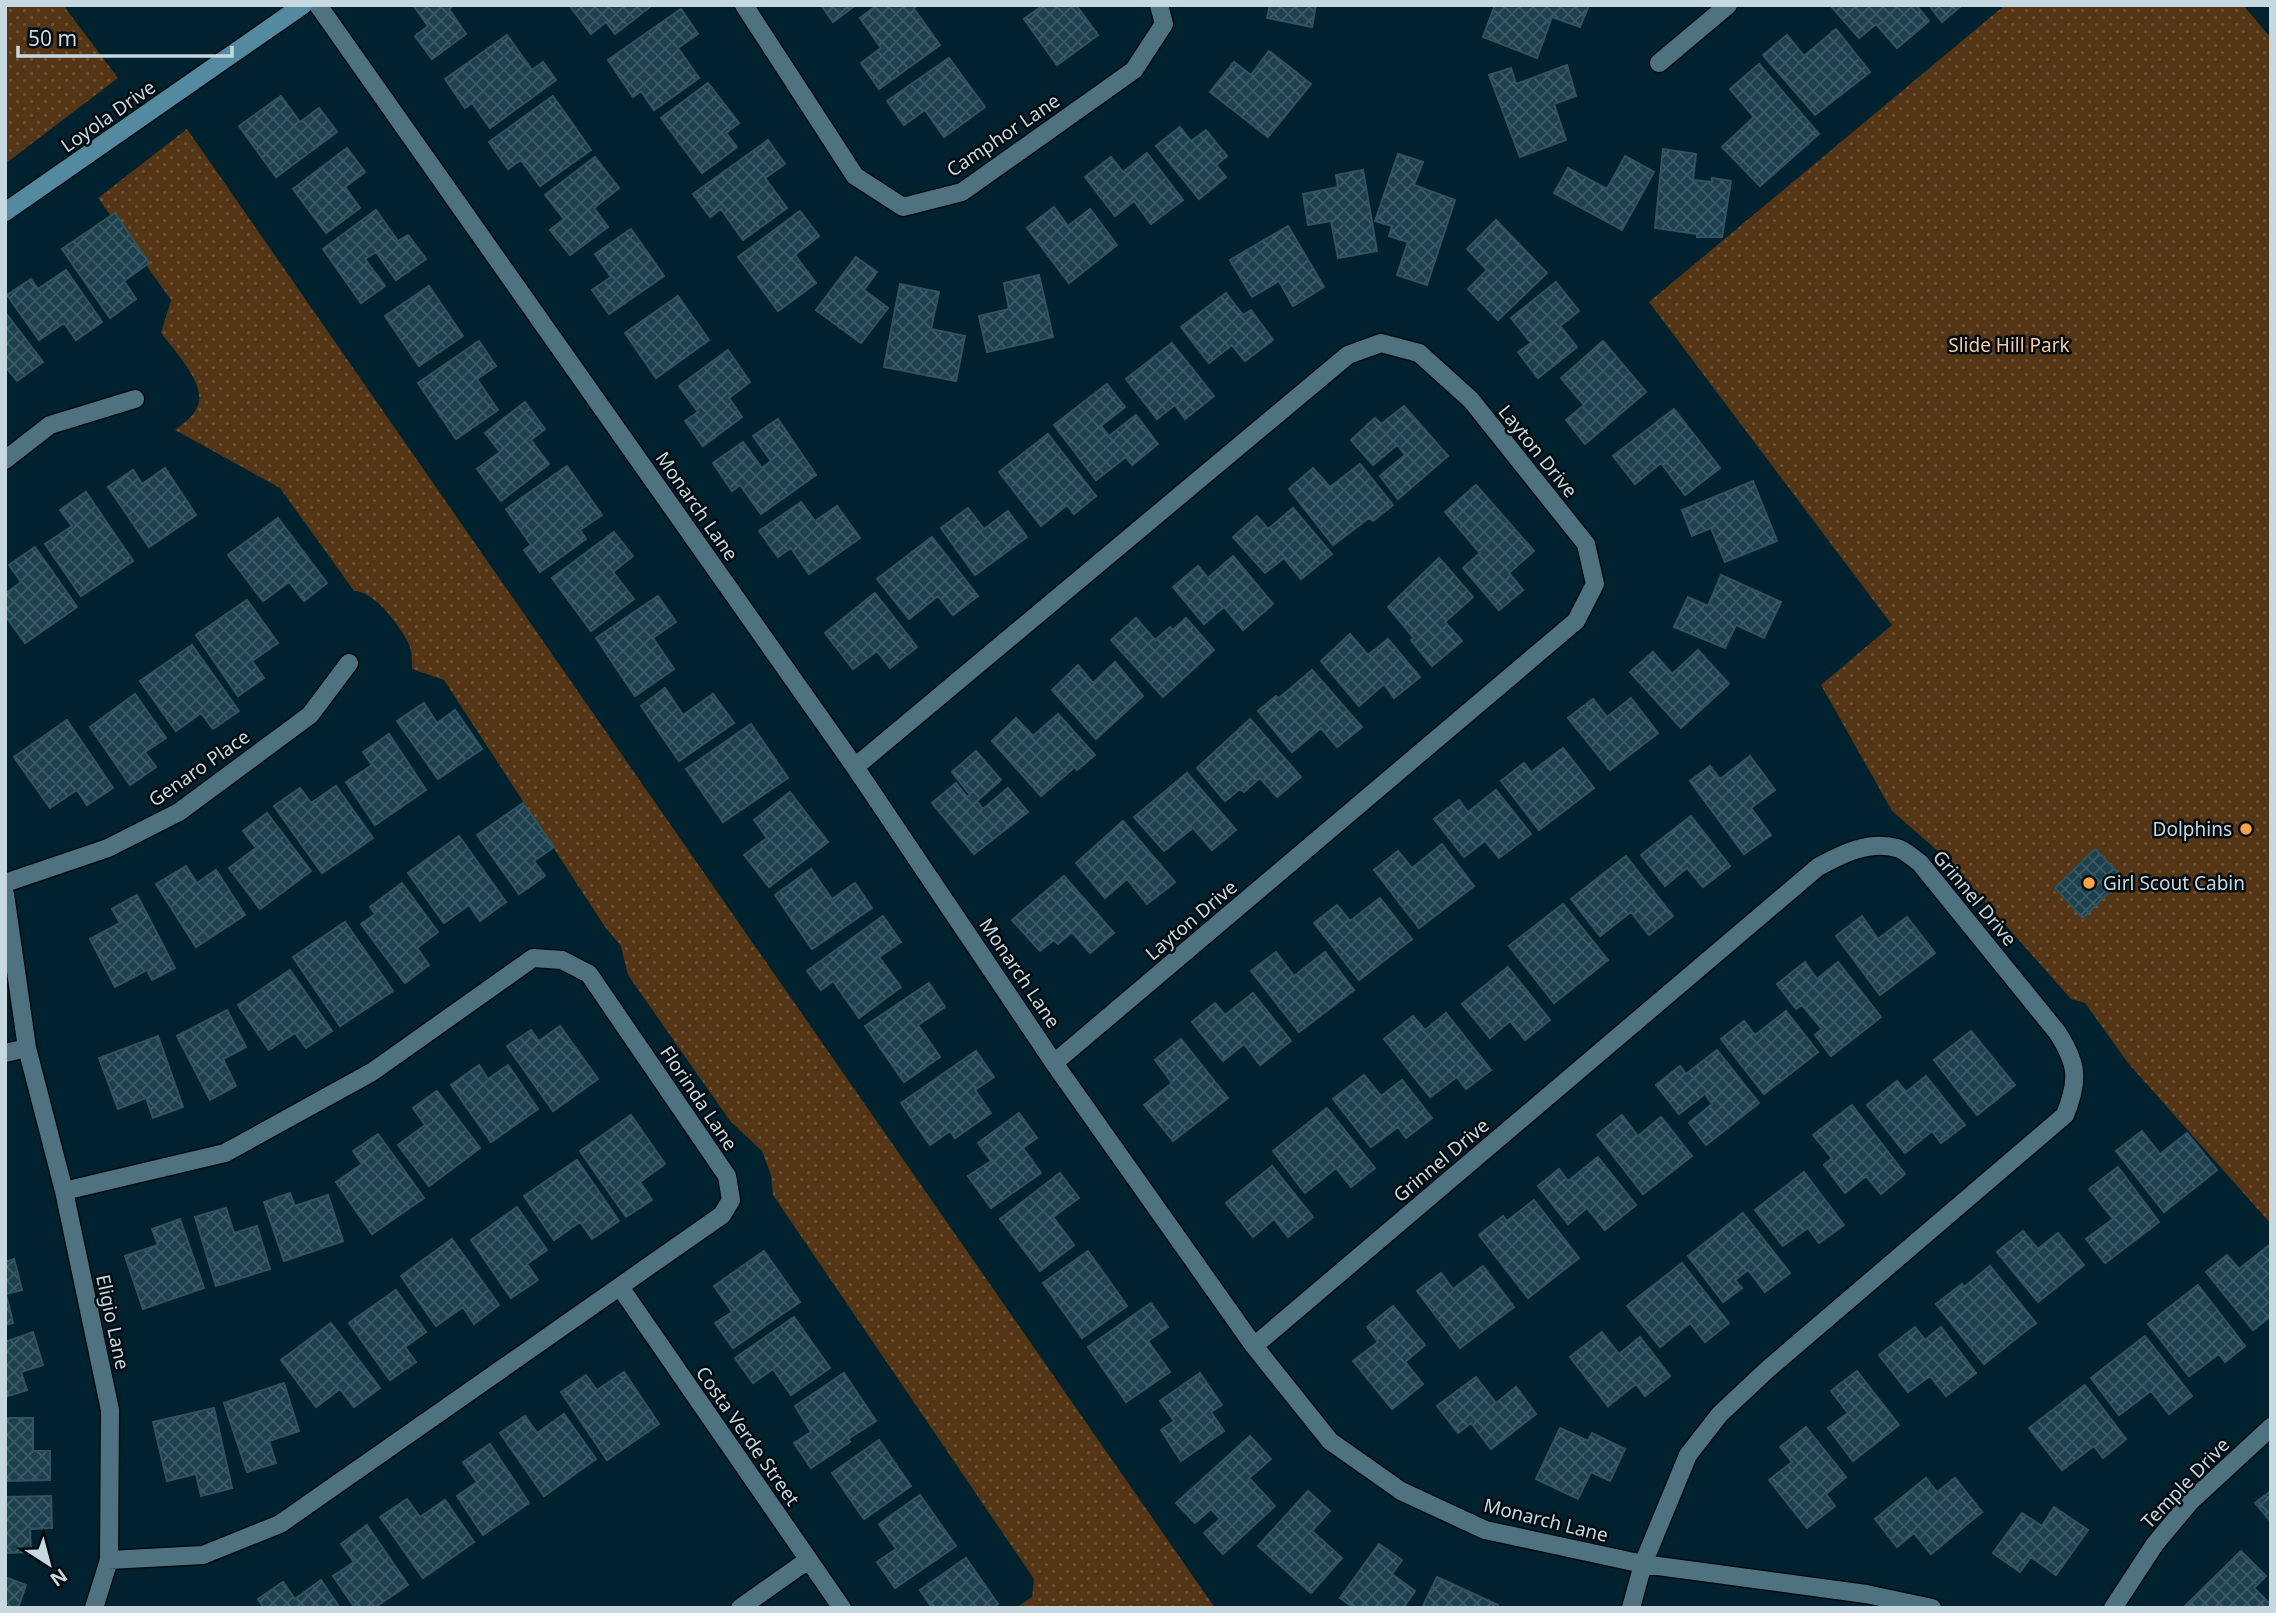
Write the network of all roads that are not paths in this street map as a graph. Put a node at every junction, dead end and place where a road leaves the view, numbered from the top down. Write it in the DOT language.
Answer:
graph roads {
  1 [pos="303,5"];
  2 [pos="318,5"];
  3 [pos="744,5"];
  4 [pos="1158,5"];
  5 [pos="1728,5"];
  6 [pos="1659,63"];
  7 [pos="5,212"];
  8 [pos="135,399"];
  9 [pos="5,460"];
  10 [pos="349,663"];
  11 [pos="855,766"];
  12 [pos="5,883"];
  13 [pos="5,894"];
  14 [pos="27,1048"];
  15 [pos="5,1053"];
  16 [pos="1054,1063"];
  17 [pos="64,1191"];
  18 [pos="620,1287"];
  19 [pos="1254,1346"];
  20 [pos="2271,1427"];
  21 [pos="109,1560"];
  22 [pos="808,1560"];
  23 [pos="1643,1564"];
  24 [pos="94,1608"];
  25 [pos="740,1608"];
  26 [pos="842,1608"];
  27 [pos="1631,1608"];
  28 [pos="1932,1608"];
  29 [pos="2113,1608"];
  1 -- 7 [label="street, Loyola Drive"];
  2 -- 11 [label="street, Monarch Lane"];
  3 -- 4 [label="street, Camphor Lane"];
  5 -- 6 [label="street"];
  8 -- 9 [label="street"];
  10 -- 12 [label="street, Genaro Place"];
  11 -- 16 [label="street, Monarch Lane"];
  11 -- 16 [label="street, Layton Drive"];
  13 -- 14 [label="street, Eligio Lane"];
  14 -- 15 [label="street"];
  14 -- 17 [label="street, Eligio Lane"];
  16 -- 19 [label="street, Monarch Lane"];
  17 -- 18 [label="street, Florinda Lane"];
  17 -- 21 [label="street, Eligio Lane"];
  18 -- 21 [label="street, Florinda Lane"];
  18 -- 22 [label="street, Costa Verde Street"];
  19 -- 23 [label="street, Monarch Lane"];
  19 -- 23 [label="street, Grinnel Drive"];
  20 -- 29 [label="street, Temple Drive"];
  21 -- 24 [label="street, Eligio Lane"];
  22 -- 25 [label="street"];
  22 -- 26 [label="street, Costa Verde Street"];
  23 -- 27 [label="street, Grinnel Drive"];
  23 -- 28 [label="street, Monarch Lane"];
}
